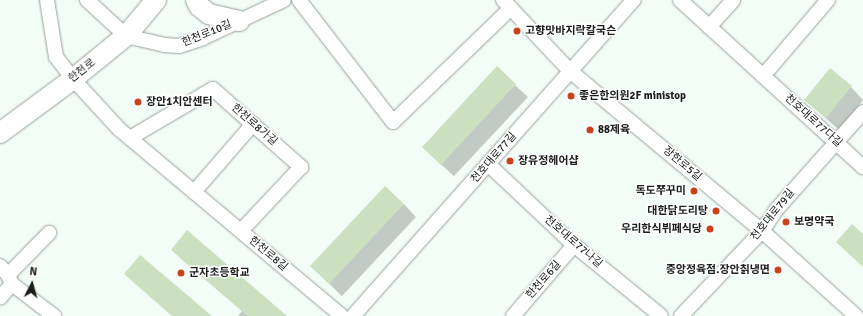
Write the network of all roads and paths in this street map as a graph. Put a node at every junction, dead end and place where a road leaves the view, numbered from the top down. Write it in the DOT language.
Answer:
graph roads {
  1 [pos="47,0"];
  2 [pos="87,0"];
  3 [pos="156,0"];
  4 [pos="196,0"];
  5 [pos="284,0"];
  6 [pos="299,0"];
  7 [pos="634,0"];
  8 [pos="680,0"];
  9 [pos="733,0"];
  10 [pos="828,0"];
  11 [pos="507,4"];
  12 [pos="239,22"];
  13 [pos="709,27"];
  14 [pos="126,36"];
  15 [pos="570,71"];
  16 [pos="763,76"];
  17 [pos="73,79"];
  18 [pos="863,112"];
  19 [pos="253,124"];
  20 [pos="0,133"];
  21 [pos="130,138"];
  22 [pos="836,142"];
  23 [pos="488,164"];
  24 [pos="863,167"];
  25 [pos="194,192"];
  26 [pos="241,231"];
  27 [pos="762,231"];
  28 [pos="50,233"];
  29 [pos="574,245"];
  30 [pos="7,275"];
  31 [pos="0,298"];
  32 [pos="54,316"];
  33 [pos="342,316"];
  34 [pos="353,316"];
  35 [pos="513,316"];
  36 [pos="660,316"];
  37 [pos="681,316"];
  38 [pos="856,316"];
  1 -- 17 [label="street, 한천로8길"];
  2 -- 14 [label="street"];
  3 -- 14 [label="main road, 한천로"];
  4 -- 12 [label="main road"];
  5 -- 12 [label="street, 한천로10길"];
  6 -- 11 [label="street, 장한로5길"];
  7 -- 15 [label="street, 천호대로77길"];
  8 -- 13 [label="street, 천호대로77다길"];
  9 -- 13 [label="street"];
  10 -- 16 [label="street"];
  11 -- 15 [label="street, 장한로5길"];
  12 -- 14 [label="street, 한천로10길"];
  13 -- 16 [label="street, 천호대로77다길"];
  14 -- 17 [label="main road, 한천로"];
  15 -- 23 [label="street, 천호대로77길"];
  15 -- 27 [label="street, 장한로5길"];
  16 -- 22 [label="street, 천호대로77다길"];
  17 -- 20 [label="main road, 한천로"];
  17 -- 21 [label="street, 한천로8길"];
  18 -- 22 [label="street, 천호대로79길"];
  19 -- 21 [label="street, 한천로8가길"];
  19 -- 25 [label="street"];
  19 -- 26 [label="street, 한천로8가길"];
  21 -- 25 [label="street, 한천로8길"];
  22 -- 24 [label="street, 천호대로77다길"];
  22 -- 27 [label="street, 천호대로79길"];
  23 -- 29 [label="street, 천호대로77나길"];
  23 -- 34 [label="street, 천호대로77길"];
  25 -- 26 [label="street, 한천로8길"];
  26 -- 33 [label="street, 한천로8길"];
  27 -- 37 [label="street, 천호대로79길"];
  27 -- 38 [label="street, 장한로5길"];
  28 -- 30 [label="street"];
  29 -- 35 [label="street, 한천로6길"];
  29 -- 36 [label="street, 천호대로77나길"];
  30 -- 31 [label="street"];
  30 -- 32 [label="street"];
}
